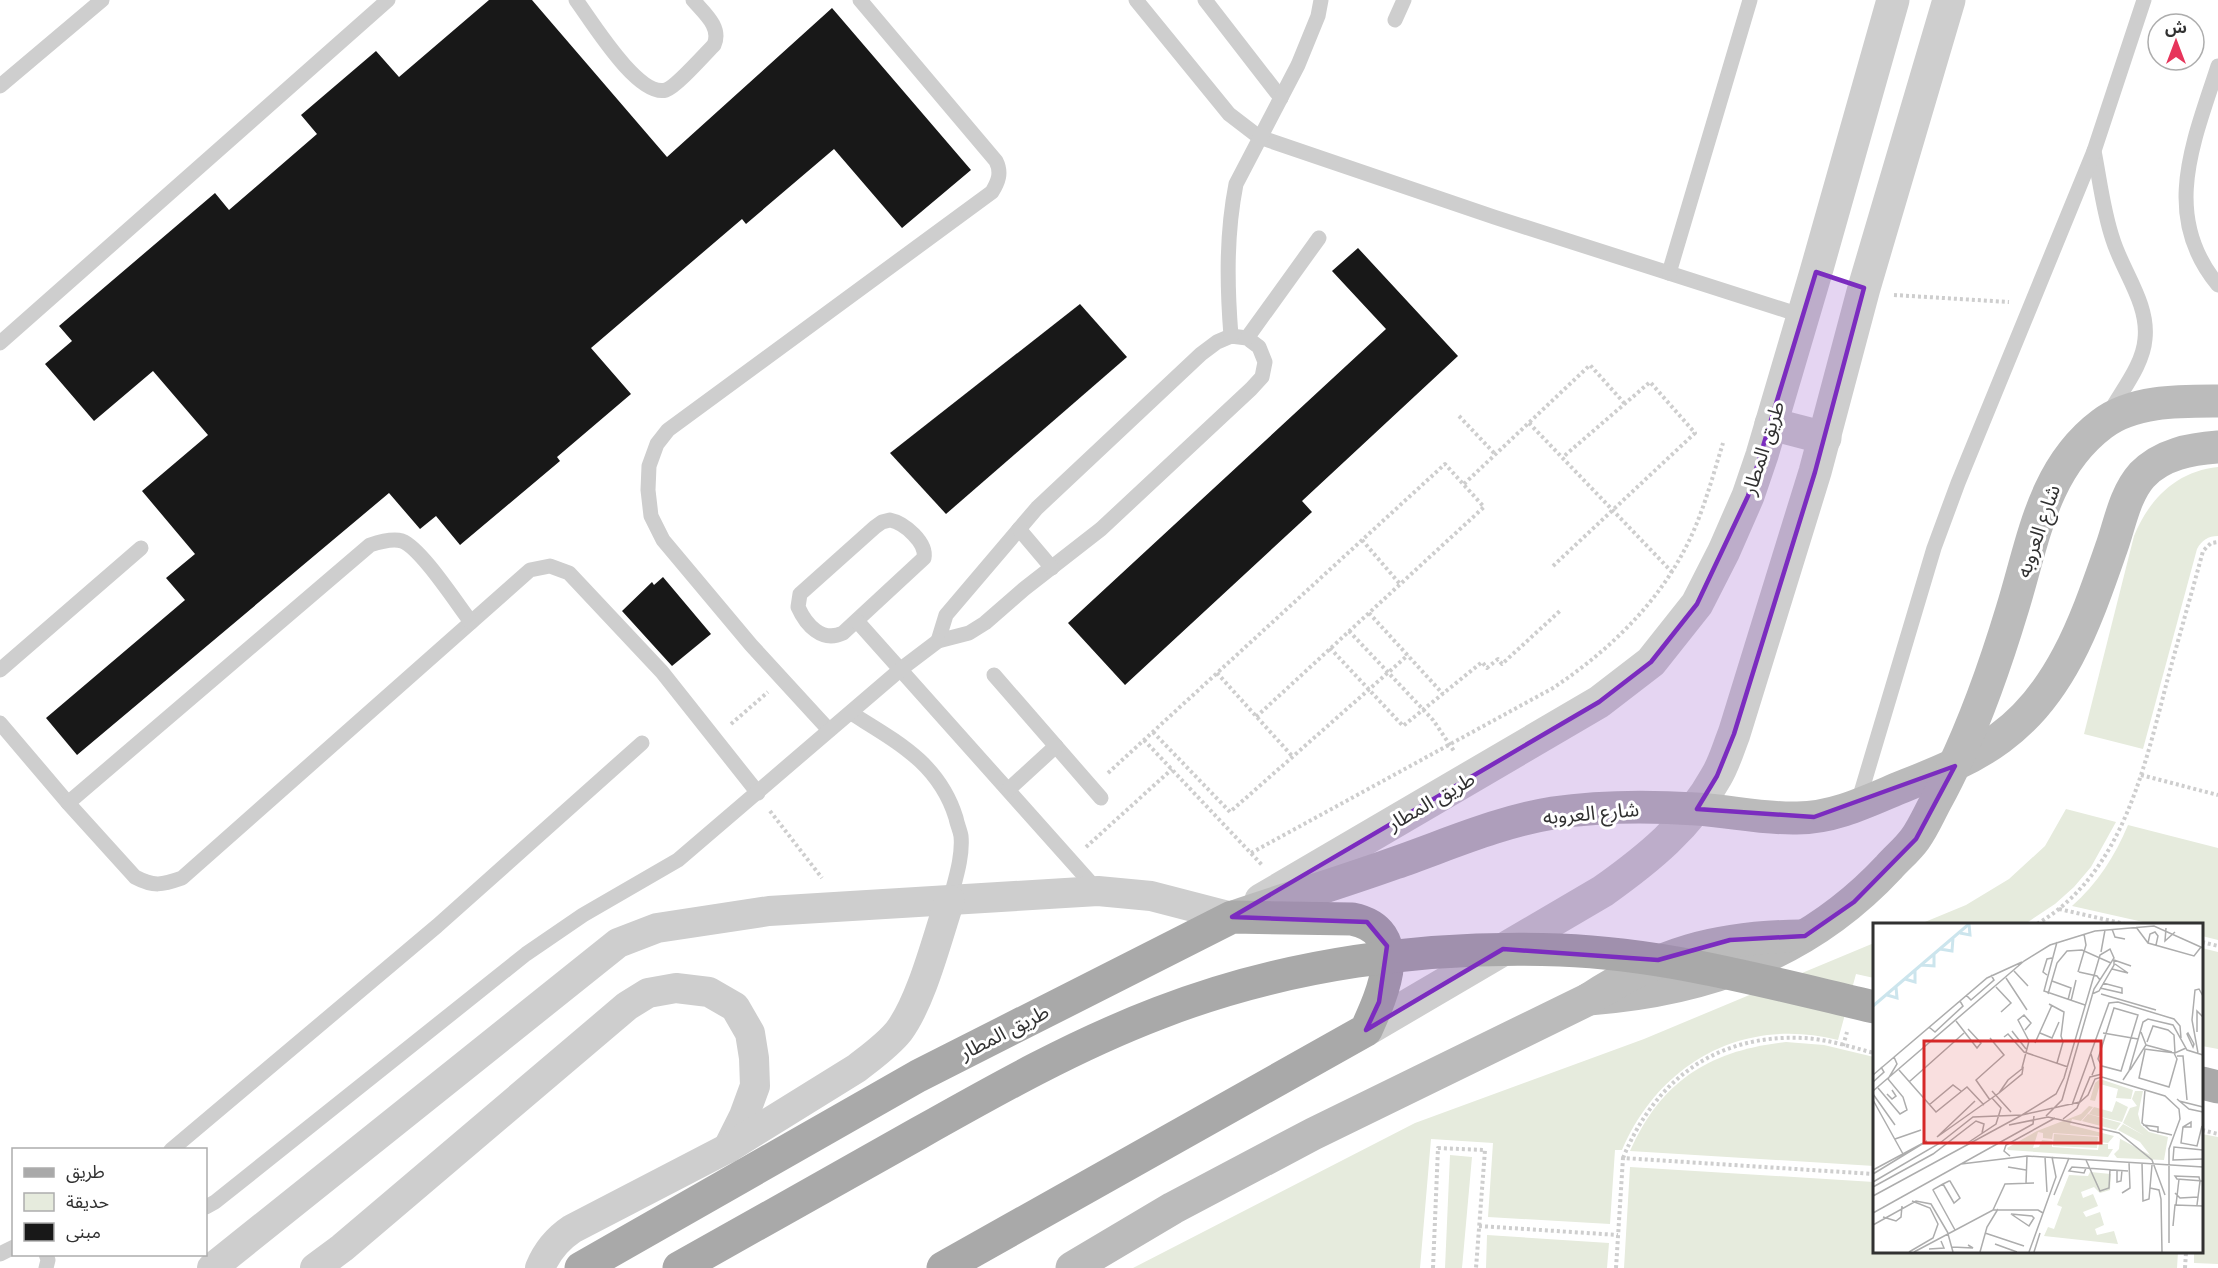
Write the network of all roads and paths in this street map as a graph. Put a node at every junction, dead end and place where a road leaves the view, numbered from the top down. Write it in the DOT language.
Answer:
graph roads {
  1 [pos="102,0"];
  2 [pos="388,0"];
  3 [pos="576,0"];
  4 [pos="693,0"];
  5 [pos="860,0"];
  6 [pos="1136,0"];
  7 [pos="1205,0"];
  8 [pos="1321,0"];
  9 [pos="1404,0"];
  10 [pos="1750,0"];
  11 [pos="1893,0"];
  12 [pos="1949,0"];
  13 [pos="2144,0"];
  14 [pos="1395,20"];
  15 [pos="2218,66"];
  16 [pos="0,86"];
  17 [pos="1281,98"];
  18 [pos="1259,138"];
  19 [pos="2094,151"];
  20 [pos="1319,238"];
  21 [pos="1816,272"];
  22 [pos="1670,273"];
  23 [pos="2218,285"];
  24 [pos="1863,291"];
  25 [pos="2033,303"];
  26 [pos="1803,316"];
  27 [pos="1239,337"];
  28 [pos="0,343"];
  29 [pos="2218,401"];
  30 [pos="1625,404"];
  31 [pos="1459,416"];
  32 [pos="1529,422"];
  33 [pos="2104,422"];
  34 [pos="1771,424"];
  35 [pos="1825,438"];
  36 [pos="1722,443"];
  37 [pos="2218,447"];
  38 [pos="1495,454"];
  39 [pos="1563,457"];
  40 [pos="1464,484"];
  41 [pos="1613,510"];
  42 [pos="1018,529"];
  43 [pos="1362,540"];
  44 [pos="2218,542"];
  45 [pos="141,548"];
  46 [pos="1553,566"];
  47 [pos="1052,568"];
  48 [pos="1672,572"];
  49 [pos="1400,584"];
  50 [pos="1561,610"];
  51 [pos="1369,613"];
  52 [pos="856,621"];
  53 [pos="471,622"];
  54 [pos="1349,631"];
  55 [pos="938,641"];
  56 [pos="1330,648"];
  57 [pos="1408,655"];
  58 [pos="901,669"];
  59 [pos="0,670"];
  60 [pos="1217,673"];
  61 [pos="1388,673"];
  62 [pos="994,675"];
  63 [pos="782,679"];
  64 [pos="1369,690"];
  65 [pos="1443,694"];
  66 [pos="1423,710"];
  67 [pos="851,713"];
  68 [pos="1256,717"];
  69 [pos="0,723"];
  70 [pos="830,730"];
  71 [pos="1153,732"];
  72 [pos="714,739"];
  73 [pos="1144,740"];
  74 [pos="642,743"];
  75 [pos="1450,745"];
  76 [pos="1056,746"];
  77 [pos="1293,757"];
  78 [pos="1955,766"];
  79 [pos="1172,769"];
  80 [pos="2141,775"];
  81 [pos="1471,777"];
  82 [pos="1009,789"];
  83 [pos="758,793"];
  84 [pos="1096,793"];
  85 [pos="2218,795"];
  86 [pos="68,803"];
  87 [pos="1857,806"];
  88 [pos="1697,809"];
  89 [pos="1251,853"];
  90 [pos="1072,860"];
  91 [pos="1283,887"];
  92 [pos="1098,891"];
  93 [pos="950,900"];
  94 [pos="831,907"];
  95 [pos="2059,909"];
  96 [pos="1232,917"];
  97 [pos="2038,923"];
  98 [pos="2121,923"];
  99 [pos="2203,942"];
  100 [pos="2218,946"];
  101 [pos="1873,1007"];
  102 [pos="1366,1030"];
  103 [pos="1873,1053"];
  104 [pos="2203,1083"];
  105 [pos="2218,1087"];
  106 [pos="2203,1130"];
  107 [pos="2218,1134"];
  108 [pos="172,1148"];
  109 [pos="728,1148"];
  110 [pos="1623,1158"];
  111 [pos="1873,1174"];
  112 [pos="207,1206"];
  113 [pos="1479,1226"];
  114 [pos="1618,1236"];
  115 [pos="2186,1253"];
  116 [pos="212,1268"];
  117 [pos="315,1268"];
  118 [pos="540,1268"];
  119 [pos="581,1268"];
  120 [pos="680,1268"];
  121 [pos="942,1268"];
  122 [pos="1072,1268"];
  123 [pos="1433,1268"];
  124 [pos="1476,1268"];
  125 [pos="1616,1268"];
  126 [pos="2185,1268"];
  1 -- 16 [label="lane"];
  2 -- 28 [label="lane"];
  3 -- 4 [label="lane"];
  5 -- 63 [label="lane"];
  6 -- 18 [label="lane"];
  7 -- 17 [label="lane"];
  8 -- 17 [label="lane"];
  9 -- 14 [label="lane"];
  10 -- 22 [label="lane"];
  11 -- 21 [label="street, طريق المطار"];
  12 -- 24 [label="street"];
  13 -- 19 [label="lane"];
  15 -- 23 [label="lane"];
  17 -- 18 [label="lane"];
  18 -- 22 [label="lane"];
  18 -- 27 [label="lane"];
  19 -- 25 [label="lane"];
  19 -- 33 [label="lane"];
  20 -- 27 [label="lane"];
  21 -- 24 [label="street"];
  21 -- 26 [label="street, طريق المطار"];
  22 -- 26 [label="lane"];
  24 -- 25 [label="path"];
  24 -- 35 [label="street"];
  25 -- 87 [label="lane"];
  26 -- 34 [label="street, طريق المطار"];
  27 -- 42 [label="lane"];
  27 -- 47 [label="lane"];
  29 -- 33 [label="main road, شارع العروبه"];
  30 -- 32 [label="path"];
  30 -- 39 [label="path"];
  30 -- 41 [label="path"];
  31 -- 38 [label="path"];
  32 -- 38 [label="path"];
  32 -- 39 [label="path"];
  33 -- 78 [label="main road, شارع العروبه"];
  34 -- 35 [label="street"];
  34 -- 81 [label="street, طريق المطار"];
  35 -- 88 [label="street"];
  36 -- 48 [label="path"];
  37 -- 78 [label="main road, شارع العروبه"];
  38 -- 40 [label="path"];
  39 -- 41 [label="path"];
  40 -- 43 [label="path"];
  40 -- 49 [label="path"];
  41 -- 46 [label="path"];
  41 -- 48 [label="path"];
  42 -- 47 [label="lane"];
  42 -- 55 [label="lane"];
  43 -- 49 [label="path"];
  43 -- 60 [label="path"];
  44 -- 80 [label="path"];
  45 -- 59 [label="lane"];
  47 -- 55 [label="lane"];
  48 -- 75 [label="path"];
  49 -- 51 [label="path"];
  50 -- 65 [label="path"];
  51 -- 54 [label="path"];
  51 -- 57 [label="path"];
  52 -- 52 [label="lane"];
  52 -- 58 [label="lane"];
  53 -- 72 [label="lane"];
  53 -- 86 [label="lane"];
  53 -- 86 [label="lane"];
  54 -- 56 [label="path"];
  54 -- 61 [label="path"];
  55 -- 58 [label="lane"];
  56 -- 64 [label="path"];
  56 -- 68 [label="path"];
  57 -- 61 [label="path"];
  57 -- 65 [label="path"];
  58 -- 67 [label="lane"];
  58 -- 82 [label="lane"];
  60 -- 68 [label="path"];
  60 -- 71 [label="path"];
  61 -- 64 [label="path"];
  61 -- 66 [label="path"];
  62 -- 76 [label="lane"];
  63 -- 70 [label="lane"];
  63 -- 72 [label="path"];
  64 -- 66 [label="path"];
  64 -- 77 [label="path"];
  65 -- 66 [label="path"];
  66 -- 75 [label="path"];
  67 -- 70 [label="lane"];
  67 -- 93 [label="lane"];
  68 -- 77 [label="path"];
  69 -- 86 [label="lane"];
  70 -- 83 [label="lane"];
  71 -- 73 [label="path"];
  71 -- 77 [label="path"];
  72 -- 83 [label="lane"];
  73 -- 79 [label="path"];
  73 -- 84 [label="path"];
  74 -- 108 [label="lane"];
  75 -- 81 [label="path"];
  75 -- 89 [label="path"];
  76 -- 82 [label="lane"];
  76 -- 84 [label="lane"];
  78 -- 87 [label="main road, شارع العروبه"];
  78 -- 122 [label="main road"];
  79 -- 89 [label="path"];
  79 -- 90 [label="path"];
  80 -- 85 [label="path"];
  80 -- 95 [label="path"];
  81 -- 91 [label="street, طريق المطار"];
  82 -- 90 [label="lane"];
  83 -- 94 [label="path"];
  83 -- 112 [label="lane"];
  87 -- 88 [label="main road, شارع العروبه"];
  88 -- 96 [label="main road, شارع العروبه"];
  88 -- 102 [label="street"];
  89 -- 91 [label="path"];
  90 -- 92 [label="lane"];
  91 -- 96 [label="street, طريق المطار"];
  92 -- 93 [label="street"];
  92 -- 96 [label="street"];
  93 -- 94 [label="street"];
  93 -- 109 [label="street"];
  94 -- 116 [label="street"];
  95 -- 97 [label="path"];
  95 -- 98 [label="path"];
  96 -- 102 [label="main road"];
  96 -- 119 [label="main road, طريق المطار"];
  99 -- 100 [label="path"];
  101 -- 120 [label="main road, bridge"];
  102 -- 121 [label="main road"];
  103 -- 110 [label="path"];
  104 -- 105 [label="main road"];
  106 -- 107 [label="path"];
  109 -- 117 [label="street"];
  109 -- 118 [label="street"];
  110 -- 111 [label="path"];
  110 -- 114 [label="path"];
  113 -- 114 [label="path"];
  113 -- 123 [label="path"];
  113 -- 124 [label="path"];
  114 -- 125 [label="path"];
  115 -- 126 [label="path"];
}
